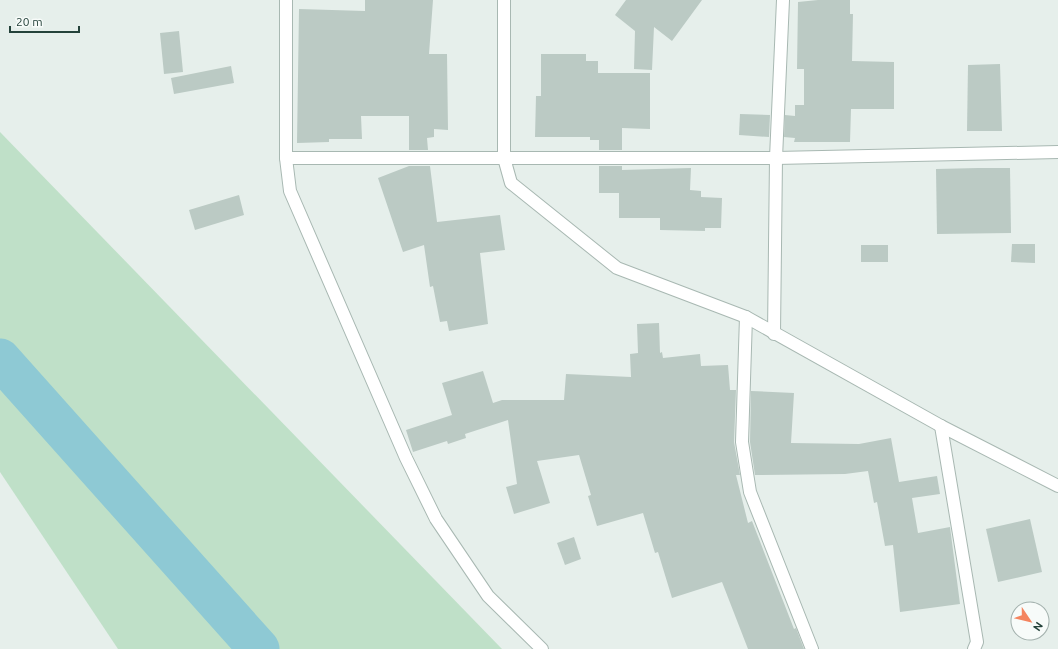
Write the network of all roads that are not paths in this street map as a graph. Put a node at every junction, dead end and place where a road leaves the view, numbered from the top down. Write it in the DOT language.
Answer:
graph roads {
  1 [pos="286,0"];
  2 [pos="504,0"];
  3 [pos="783,0"];
  4 [pos="1058,152"];
  5 [pos="286,158"];
  6 [pos="504,158"];
  7 [pos="776,158"];
  8 [pos="746,317"];
  9 [pos="774,334"];
  10 [pos="941,426"];
  11 [pos="1058,486"];
  12 [pos="542,649"];
  13 [pos="812,649"];
  14 [pos="974,649"];
  1 -- 5 [label="street"];
  2 -- 6 [label="street"];
  3 -- 7 [label="street"];
  4 -- 7 [label="street"];
  5 -- 6 [label="street"];
  5 -- 12 [label="street"];
  6 -- 7 [label="street"];
  6 -- 8 [label="street"];
  7 -- 9 [label="street"];
  8 -- 9 [label="street"];
  8 -- 13 [label="street"];
  9 -- 10 [label="street"];
  10 -- 11 [label="street"];
  10 -- 14 [label="street"];
}
